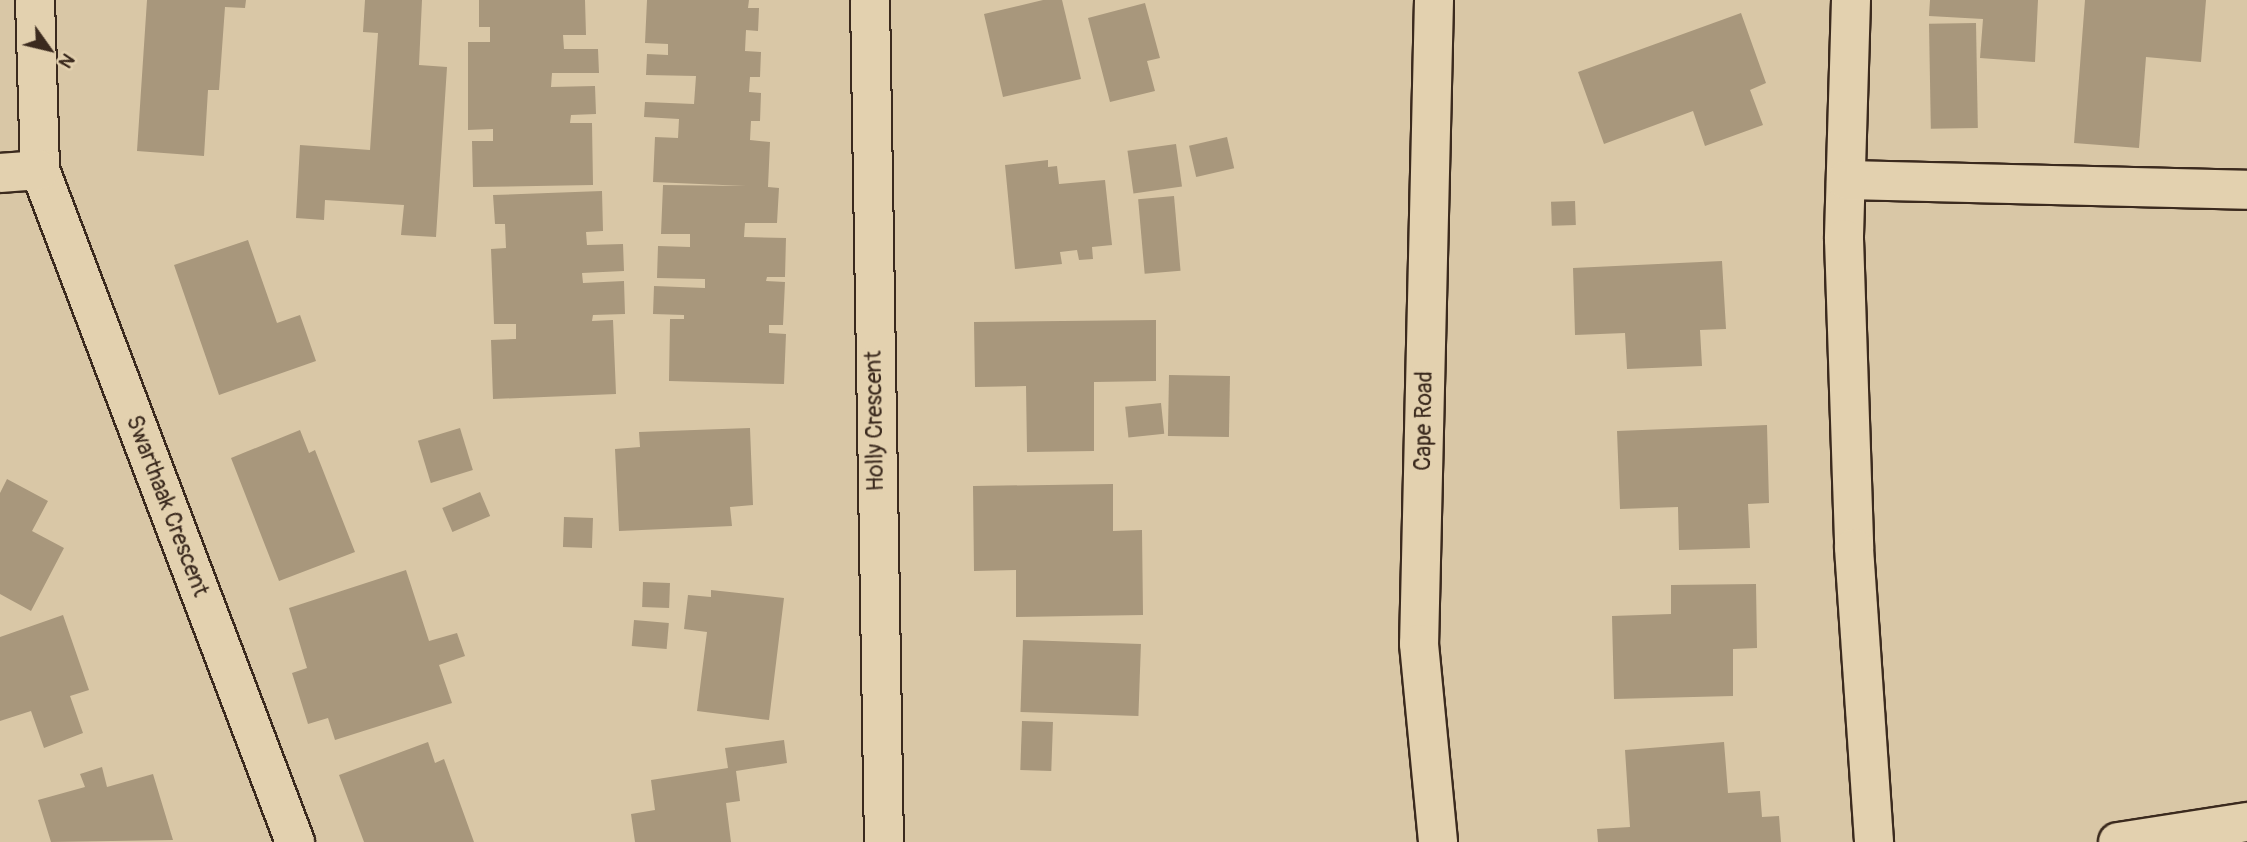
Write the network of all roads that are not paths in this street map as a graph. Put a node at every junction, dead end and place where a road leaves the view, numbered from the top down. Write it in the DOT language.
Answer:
graph roads {
  1 [pos="35,0"];
  2 [pos="870,0"];
  3 [pos="1434,0"];
  4 [pos="1850,0"];
  5 [pos="40,170"];
  6 [pos="0,173"];
  7 [pos="1846,180"];
  8 [pos="2247,190"];
  9 [pos="2247,822"];
  10 [pos="295,842"];
  11 [pos="884,842"];
  12 [pos="1438,842"];
  13 [pos="1874,842"];
  14 [pos="2118,842"];
  1 -- 5 [label="street"];
  2 -- 11 [label="street, Holly Crescent"];
  3 -- 12 [label="street, Cape Road"];
  4 -- 7 [label="street"];
  5 -- 6 [label="street"];
  5 -- 10 [label="street, Swarthaak Crescent"];
  7 -- 8 [label="street"];
  7 -- 13 [label="street"];
  9 -- 14 [label="street"];
}
